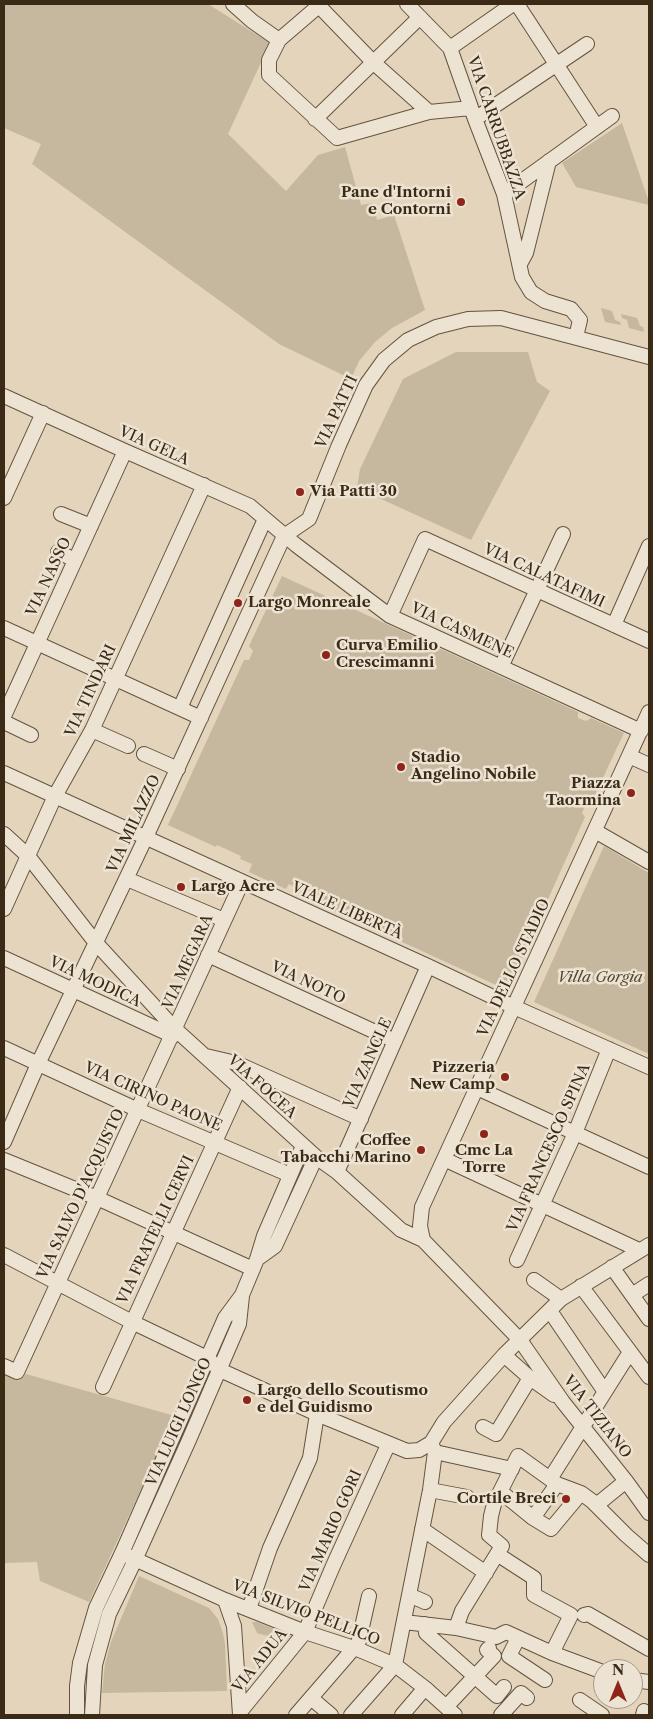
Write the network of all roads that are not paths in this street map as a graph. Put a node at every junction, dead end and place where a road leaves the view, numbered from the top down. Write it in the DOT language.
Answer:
graph roads {
  1 [pos="233,4"];
  2 [pos="407,4"];
  3 [pos="513,4"];
  4 [pos="517,4"];
  5 [pos="320,5"];
  6 [pos="420,17"];
  7 [pos="279,40"];
  8 [pos="587,44"];
  9 [pos="450,48"];
  10 [pos="374,63"];
  11 [pos="557,64"];
  12 [pos="429,112"];
  13 [pos="473,113"];
  14 [pos="612,116"];
  15 [pos="315,119"];
  16 [pos="597,127"];
  17 [pos="549,161"];
  18 [pos="504,194"];
  19 [pos="520,264"];
  20 [pos="576,337"];
  21 [pos="649,357"];
  22 [pos="4,396"];
  23 [pos="43,413"];
  24 [pos="125,451"];
  25 [pos="204,485"];
  26 [pos="4,496"];
  27 [pos="62,514"];
  28 [pos="265,519"];
  29 [pos="91,526"];
  30 [pos="563,534"];
  31 [pos="284,536"];
  32 [pos="649,546"];
  33 [pos="58,552"];
  34 [pos="75,560"];
  35 [pos="537,590"];
  36 [pos="390,616"];
  37 [pos="614,625"];
  38 [pos="4,628"];
  39 [pos="649,642"];
  40 [pos="37,643"];
  41 [pos="501,667"];
  42 [pos="115,679"];
  43 [pos="180,708"];
  44 [pos="649,712"];
  45 [pos="4,716"];
  46 [pos="201,718"];
  47 [pos="4,722"];
  48 [pos="92,730"];
  49 [pos="641,730"];
  50 [pos="31,735"];
  51 [pos="128,746"];
  52 [pos="144,754"];
  53 [pos="629,756"];
  54 [pos="649,765"];
  55 [pos="178,769"];
  56 [pos="4,773"];
  57 [pos="55,796"];
  58 [pos="595,831"];
  59 [pos="4,834"];
  60 [pos="146,837"];
  61 [pos="28,856"];
  62 [pos="649,862"];
  63 [pos="126,879"];
  64 [pos="242,882"];
  65 [pos="4,909"];
  66 [pos="224,920"];
  67 [pos="96,943"];
  68 [pos="208,955"];
  69 [pos="4,958"];
  70 [pos="428,966"];
  71 [pos="73,990"];
  72 [pos="514,1007"];
  73 [pos="174,1033"];
  74 [pos="395,1041"];
  75 [pos="4,1048"];
  76 [pos="609,1049"];
  77 [pos="203,1056"];
  78 [pos="38,1064"];
  79 [pos="649,1067"];
  80 [pos="240,1087"];
  81 [pos="477,1088"];
  82 [pos="138,1110"];
  83 [pos="361,1119"];
  84 [pos="575,1133"];
  85 [pos="4,1142"];
  86 [pos="215,1142"];
  87 [pos="302,1146"];
  88 [pos="316,1157"];
  89 [pos="444,1159"];
  90 [pos="4,1160"];
  91 [pos="649,1167"];
  92 [pos="337,1172"];
  93 [pos="290,1175"];
  94 [pos="97,1198"];
  95 [pos="542,1205"];
  96 [pos="173,1232"];
  97 [pos="423,1240"];
  98 [pos="644,1247"];
  99 [pos="4,1255"];
  100 [pos="517,1260"];
  101 [pos="255,1264"];
  102 [pos="612,1267"];
  103 [pos="534,1280"];
  104 [pos="58,1282"];
  105 [pos="649,1284"];
  106 [pos="581,1286"];
  107 [pos="242,1295"];
  108 [pos="632,1295"];
  109 [pos="561,1299"];
  110 [pos="550,1312"];
  111 [pos="649,1319"];
  112 [pos="132,1322"];
  113 [pos="520,1340"];
  114 [pos="630,1352"];
  115 [pos="504,1355"];
  116 [pos="207,1358"];
  117 [pos="4,1366"];
  118 [pos="220,1370"];
  119 [pos="649,1377"];
  120 [pos="530,1378"];
  121 [pos="103,1387"];
  122 [pos="605,1392"];
  123 [pos="564,1402"];
  124 [pos="317,1414"];
  125 [pos="483,1427"];
  126 [pos="583,1427"];
  127 [pos="388,1445"];
  128 [pos="433,1448"];
  129 [pos="509,1468"];
  130 [pos="555,1477"];
  131 [pos="626,1481"];
  132 [pos="430,1490"];
  133 [pos="502,1490"];
  134 [pos="467,1497"];
  135 [pos="591,1499"];
  136 [pos="649,1513"];
  137 [pos="533,1518"];
  138 [pos="422,1529"];
  139 [pos="122,1553"];
  140 [pos="497,1554"];
  141 [pos="649,1555"];
  142 [pos="135,1560"];
  143 [pos="486,1573"];
  144 [pos="409,1595"];
  145 [pos="368,1596"];
  146 [pos="225,1600"];
  147 [pos="425,1602"];
  148 [pos="250,1609"];
  149 [pos="578,1615"];
  150 [pos="404,1622"];
  151 [pos="425,1624"];
  152 [pos="456,1628"];
  153 [pos="305,1632"];
  154 [pos="518,1638"];
  155 [pos="488,1648"];
  156 [pos="356,1649"];
  157 [pos="649,1649"];
  158 [pos="552,1653"];
  159 [pos="395,1665"];
  160 [pos="593,1668"];
  161 [pos="474,1676"];
  162 [pos="545,1680"];
  163 [pos="504,1687"];
  164 [pos="425,1688"];
  165 [pos="311,1698"];
  166 [pos="528,1698"];
  167 [pos="580,1700"];
  168 [pos="450,1711"];
  169 [pos="240,1713"];
  170 [pos="77,1715"];
  171 [pos="92,1715"];
  172 [pos="296,1715"];
  173 [pos="331,1715"];
  174 [pos="351,1715"];
  175 [pos="402,1715"];
  176 [pos="501,1715"];
  177 [pos="602,1715"];
  1 -- 7 [label="street"];
  2 -- 6 [label="street, VIA CARRUBBAZZA"];
  3 -- 9 [label="street"];
  4 -- 11 [label="street"];
  5 -- 7 [label="street"];
  5 -- 10 [label="street"];
  6 -- 9 [label="street, VIA CARRUBBAZZA"];
  6 -- 10 [label="street"];
  7 -- 15 [label="street"];
  8 -- 11 [label="street"];
  9 -- 13 [label="street, VIA CARRUBBAZZA"];
  10 -- 12 [label="street"];
  10 -- 15 [label="street"];
  11 -- 13 [label="street"];
  11 -- 16 [label="street"];
  12 -- 13 [label="street"];
  12 -- 15 [label="street"];
  13 -- 18 [label="street, VIA CARRUBBAZZA"];
  14 -- 16 [label="street"];
  16 -- 17 [label="street"];
  17 -- 18 [label="street"];
  17 -- 19 [label="street"];
  18 -- 19 [label="street, VIA CARRUBBAZZA"];
  19 -- 20 [label="street, VIA CARRUBBAZZA"];
  20 -- 21 [label="street, VIA PATTI"];
  20 -- 31 [label="street, VIA PATTI"];
  22 -- 23 [label="street, VIA GELA"];
  23 -- 24 [label="street, VIA GELA"];
  23 -- 26 [label="street"];
  24 -- 25 [label="street, VIA GELA"];
  24 -- 29 [label="street, VIA NASSO"];
  25 -- 28 [label="street, VIA GELA"];
  25 -- 42 [label="street, VIA TINDARI"];
  27 -- 29 [label="street"];
  28 -- 31 [label="street, VIA GELA"];
  28 -- 43 [label="street"];
  29 -- 34 [label="street, VIA NASSO"];
  30 -- 35 [label="street"];
  31 -- 36 [label="street, VIA CASMENE"];
  31 -- 46 [label="street, VIA MILAZZO"];
  32 -- 37 [label="street"];
  33 -- 34 [label="street"];
  34 -- 40 [label="street, VIA NASSO"];
  35 -- 36 [label="street, VIA CALATAFIMI"];
  35 -- 37 [label="street, VIA CALATAFIMI"];
  35 -- 41 [label="street"];
  36 -- 41 [label="street, VIA CASMENE"];
  37 -- 39 [label="street, VIA CALATAFIMI"];
  38 -- 40 [label="street"];
  40 -- 42 [label="street"];
  40 -- 45 [label="street, VIA NASSO"];
  41 -- 49 [label="street, VIA CASMENE"];
  42 -- 43 [label="street"];
  42 -- 48 [label="street, VIA TINDARI"];
  43 -- 46 [label="street"];
  44 -- 49 [label="street, VIA DELLO STADIO"];
  46 -- 55 [label="street, VIA MILAZZO"];
  47 -- 50 [label="street"];
  48 -- 51 [label="street"];
  48 -- 57 [label="street, VIA TINDARI"];
  49 -- 53 [label="street, VIA DELLO STADIO"];
  52 -- 55 [label="street"];
  53 -- 54 [label="street"];
  53 -- 58 [label="street, VIA DELLO STADIO"];
  55 -- 60 [label="street, VIA MILAZZO"];
  56 -- 57 [label="street, VIALE LIBERTÀ"];
  57 -- 60 [label="street, VIALE LIBERTÀ"];
  57 -- 61 [label="street, VIA TINDARI"];
  58 -- 62 [label="street"];
  58 -- 72 [label="street, VIA DELLO STADIO"];
  59 -- 61 [label="street, VIA FOCEA"];
  60 -- 63 [label="street, VIA MILAZZO"];
  60 -- 64 [label="street, VIALE LIBERTÀ"];
  61 -- 65 [label="street, VIA TINDARI"];
  61 -- 67 [label="street, VIA FOCEA"];
  63 -- 66 [label="street"];
  63 -- 67 [label="street, VIA MILAZZO"];
  64 -- 66 [label="street, VIA MEGARA"];
  64 -- 70 [label="street, VIALE LIBERTÀ"];
  66 -- 68 [label="street, VIA MEGARA"];
  67 -- 71 [label="street, VIA MILAZZO"];
  67 -- 73 [label="street, VIA FOCEA"];
  68 -- 73 [label="street, VIA MEGARA"];
  68 -- 74 [label="street, VIA NOTO"];
  69 -- 71 [label="street, VIA MODICA"];
  70 -- 72 [label="street, VIALE LIBERTÀ"];
  70 -- 74 [label="street, VIA ZANCLE"];
  71 -- 73 [label="street, VIA MODICA"];
  71 -- 78 [label="street, VIA MILAZZO"];
  72 -- 76 [label="street, VIALE LIBERTÀ"];
  72 -- 81 [label="street, VIA DELLO STADIO"];
  73 -- 77 [label="street, VIA FOCEA"];
  73 -- 82 [label="street, VIA SALVO D'ACQUISTO"];
  74 -- 83 [label="street, VIA ZANCLE"];
  75 -- 78 [label="street, VIA CIRINO PAONE"];
  76 -- 79 [label="street, VIALE LIBERTÀ"];
  76 -- 84 [label="street, VIA FRANCESCO SPINA"];
  77 -- 80 [label="street, VIA FOCEA"];
  77 -- 83 [label="street"];
  78 -- 82 [label="street, VIA CIRINO PAONE"];
  78 -- 85 [label="street, VIA MILAZZO"];
  80 -- 86 [label="street, VIA FRATELLI CERVI"];
  80 -- 87 [label="street, VIA FOCEA"];
  81 -- 84 [label="street"];
  81 -- 89 [label="street, VIA DELLO STADIO"];
  82 -- 86 [label="street, VIA CIRINO PAONE"];
  82 -- 94 [label="street, VIA SALVO D'ACQUISTO"];
  83 -- 92 [label="street, VIA ZANCLE"];
  84 -- 91 [label="street"];
  84 -- 95 [label="street, VIA FRANCESCO SPINA"];
  86 -- 93 [label="street, VIA CIRINO PAONE"];
  86 -- 96 [label="street, VIA FRATELLI CERVI"];
  87 -- 88 [label="street, VIA FOCEA"];
  87 -- 93 [label="street, VIA LUIGI LONGO"];
  88 -- 92 [label="street, VIA FOCEA"];
  88 -- 101 [label="street, VIA LUIGI LONGO"];
  89 -- 95 [label="street"];
  89 -- 97 [label="street, VIA DELLO STADIO"];
  90 -- 94 [label="street"];
  92 -- 97 [label="street, VIA FOCEA"];
  93 -- 101 [label="street, VIA LUIGI LONGO"];
  94 -- 96 [label="street"];
  94 -- 104 [label="street, VIA SALVO D'ACQUISTO"];
  95 -- 98 [label="street"];
  95 -- 100 [label="street, VIA FRANCESCO SPINA"];
  96 -- 101 [label="street"];
  96 -- 112 [label="street, VIA FRATELLI CERVI"];
  97 -- 113 [label="street, VIA FOCEA"];
  98 -- 102 [label="street"];
  99 -- 104 [label="street"];
  101 -- 107 [label="street, VIA LUIGI LONGO"];
  102 -- 106 [label="street"];
  102 -- 108 [label="street"];
  103 -- 109 [label="street"];
  104 -- 112 [label="street"];
  104 -- 117 [label="street, VIA SALVO D'ACQUISTO"];
  105 -- 108 [label="street"];
  106 -- 109 [label="street"];
  106 -- 114 [label="street"];
  107 -- 116 [label="street, VIA LUIGI LONGO"];
  107 -- 118 [label="street, VIA LUIGI LONGO"];
  108 -- 111 [label="street"];
  109 -- 110 [label="street"];
  110 -- 113 [label="street"];
  110 -- 122 [label="street"];
  112 -- 116 [label="street"];
  112 -- 121 [label="street, VIA FRATELLI CERVI"];
  113 -- 115 [label="street"];
  113 -- 123 [label="street, VIA TIZIANO"];
  114 -- 119 [label="street"];
  114 -- 122 [label="street"];
  115 -- 120 [label="street"];
  115 -- 128 [label="street"];
  116 -- 118 [label="street"];
  116 -- 139 [label="street, VIA LUIGI LONGO"];
  118 -- 124 [label="street"];
  118 -- 142 [label="street, VIA LUIGI LONGO"];
  120 -- 123 [label="street"];
  120 -- 125 [label="street"];
  122 -- 126 [label="street"];
  123 -- 126 [label="street, VIA TIZIANO"];
  124 -- 127 [label="street"];
  124 -- 148 [label="street"];
  126 -- 130 [label="street"];
  126 -- 131 [label="street, VIA TIZIANO"];
  127 -- 128 [label="street"];
  127 -- 153 [label="street, VIA MARIO GORI"];
  128 -- 129 [label="street"];
  128 -- 132 [label="street"];
  129 -- 130 [label="street"];
  129 -- 133 [label="street"];
  130 -- 135 [label="street"];
  130 -- 137 [label="street"];
  131 -- 135 [label="street"];
  131 -- 136 [label="street, VIA TIZIANO"];
  132 -- 134 [label="street"];
  132 -- 138 [label="street"];
  133 -- 137 [label="street"];
  133 -- 140 [label="street"];
  135 -- 137 [label="street"];
  135 -- 141 [label="street"];
  138 -- 143 [label="street"];
  138 -- 144 [label="street"];
  139 -- 142 [label="street, VIA SILVIO PELLICO"];
  139 -- 170 [label="street, VIA LUIGI LONGO"];
  140 -- 143 [label="street"];
  140 -- 149 [label="street"];
  142 -- 146 [label="street, VIA SILVIO PELLICO"];
  142 -- 171 [label="street, VIA LUIGI LONGO"];
  143 -- 152 [label="street"];
  144 -- 147 [label="street"];
  144 -- 150 [label="street"];
  145 -- 156 [label="street"];
  146 -- 148 [label="street, VIA SILVIO PELLICO"];
  146 -- 169 [label="street"];
  148 -- 153 [label="street, VIA SILVIO PELLICO"];
  149 -- 157 [label="street"];
  149 -- 158 [label="street"];
  150 -- 151 [label="street"];
  150 -- 159 [label="street"];
  151 -- 152 [label="street"];
  151 -- 161 [label="street"];
  152 -- 154 [label="street"];
  153 -- 156 [label="street, VIA SILVIO PELLICO"];
  153 -- 169 [label="street, VIA ADUA"];
  154 -- 158 [label="street"];
  154 -- 162 [label="street"];
  155 -- 161 [label="street"];
  156 -- 159 [label="street, VIA SILVIO PELLICO"];
  156 -- 165 [label="street"];
  158 -- 160 [label="street"];
  159 -- 164 [label="street, VIA SILVIO PELLICO"];
  159 -- 174 [label="street"];
  161 -- 163 [label="street"];
  161 -- 168 [label="street"];
  164 -- 168 [label="street, VIA SILVIO PELLICO"];
  164 -- 175 [label="street"];
  165 -- 172 [label="street"];
  165 -- 173 [label="street"];
  166 -- 176 [label="street"];
  167 -- 177 [label="street"];
}
